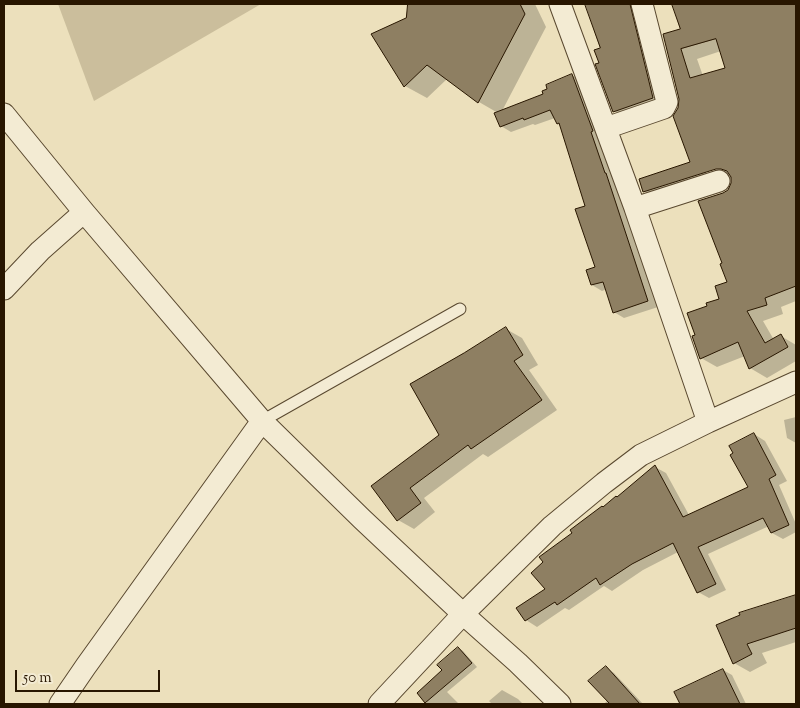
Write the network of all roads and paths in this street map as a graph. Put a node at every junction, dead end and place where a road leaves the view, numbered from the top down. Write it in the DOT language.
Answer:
graph roads {
  1 [pos="560,4"];
  2 [pos="642,4"];
  3 [pos="4,114"];
  4 [pos="606,128"];
  5 [pos="719,181"];
  6 [pos="635,208"];
  7 [pos="84,212"];
  8 [pos="4,289"];
  9 [pos="460,309"];
  10 [pos="796,382"];
  11 [pos="262,421"];
  12 [pos="708,422"];
  13 [pos="463,614"];
  14 [pos="60,704"];
  15 [pos="379,704"];
  16 [pos="560,704"];
  1 -- 4 [label="street"];
  2 -- 4 [label="street"];
  3 -- 7 [label="street"];
  4 -- 6 [label="street"];
  5 -- 6 [label="street"];
  6 -- 12 [label="street"];
  7 -- 8 [label="street"];
  7 -- 11 [label="street"];
  9 -- 11 [label="lane"];
  10 -- 12 [label="street"];
  11 -- 13 [label="street"];
  11 -- 14 [label="street"];
  12 -- 13 [label="street"];
  13 -- 15 [label="street"];
  13 -- 16 [label="street"];
}
